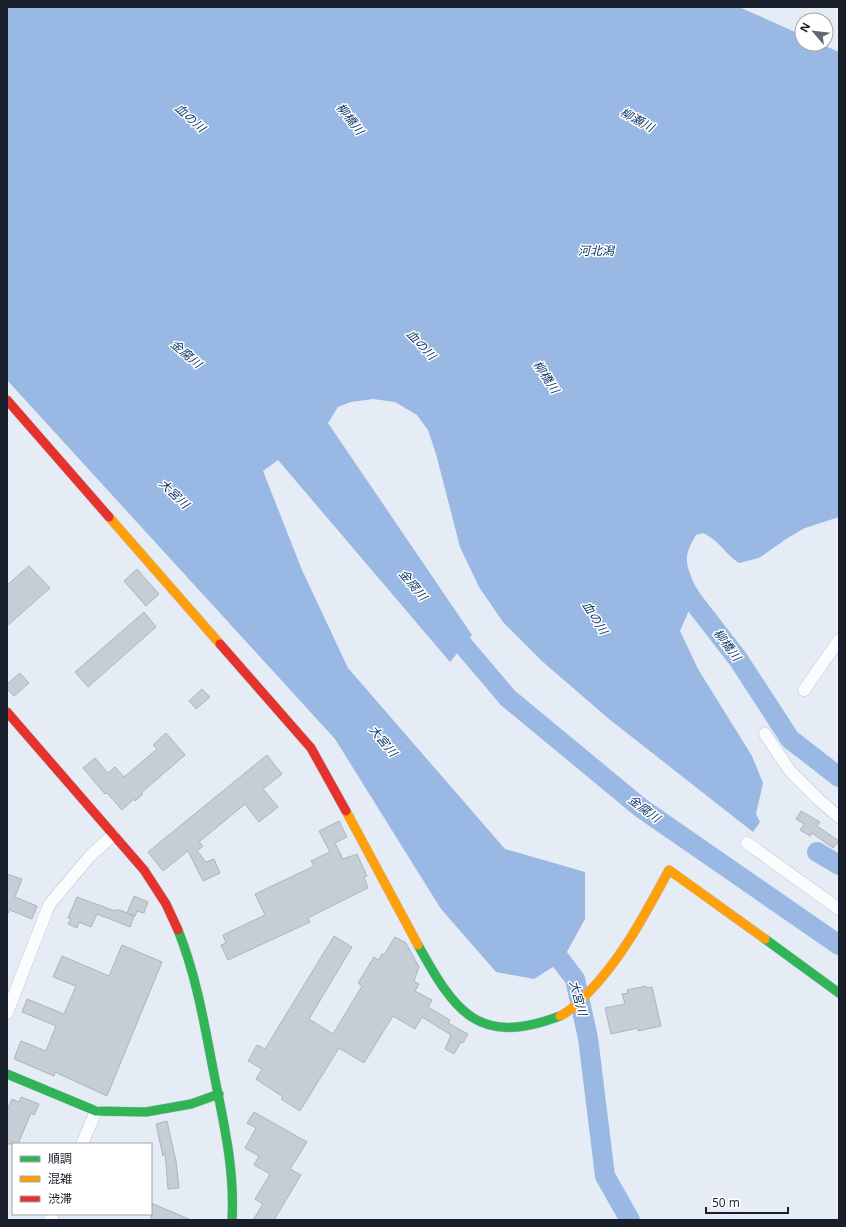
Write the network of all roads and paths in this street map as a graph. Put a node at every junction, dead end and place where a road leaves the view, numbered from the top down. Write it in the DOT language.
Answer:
graph roads {
  1 [pos="7,400"];
  2 [pos="839,640"];
  3 [pos="804,690"];
  4 [pos="7,712"];
  5 [pos="765,734"];
  6 [pos="839,817"];
  7 [pos="113,835"];
  8 [pos="747,843"];
  9 [pos="839,909"];
  10 [pos="839,993"];
  11 [pos="7,1014"];
  12 [pos="7,1074"];
  13 [pos="219,1094"];
  14 [pos="96,1111"];
  15 [pos="82,1143"];
  16 [pos="232,1220"];
  1 -- 10 [label="street"];
  2 -- 3 [label="street"];
  4 -- 7 [label="street"];
  5 -- 6 [label="street"];
  7 -- 11 [label="street"];
  7 -- 13 [label="street"];
  8 -- 9 [label="street"];
  12 -- 14 [label="street"];
  13 -- 14 [label="street"];
  13 -- 16 [label="street"];
  14 -- 15 [label="street"];
}
